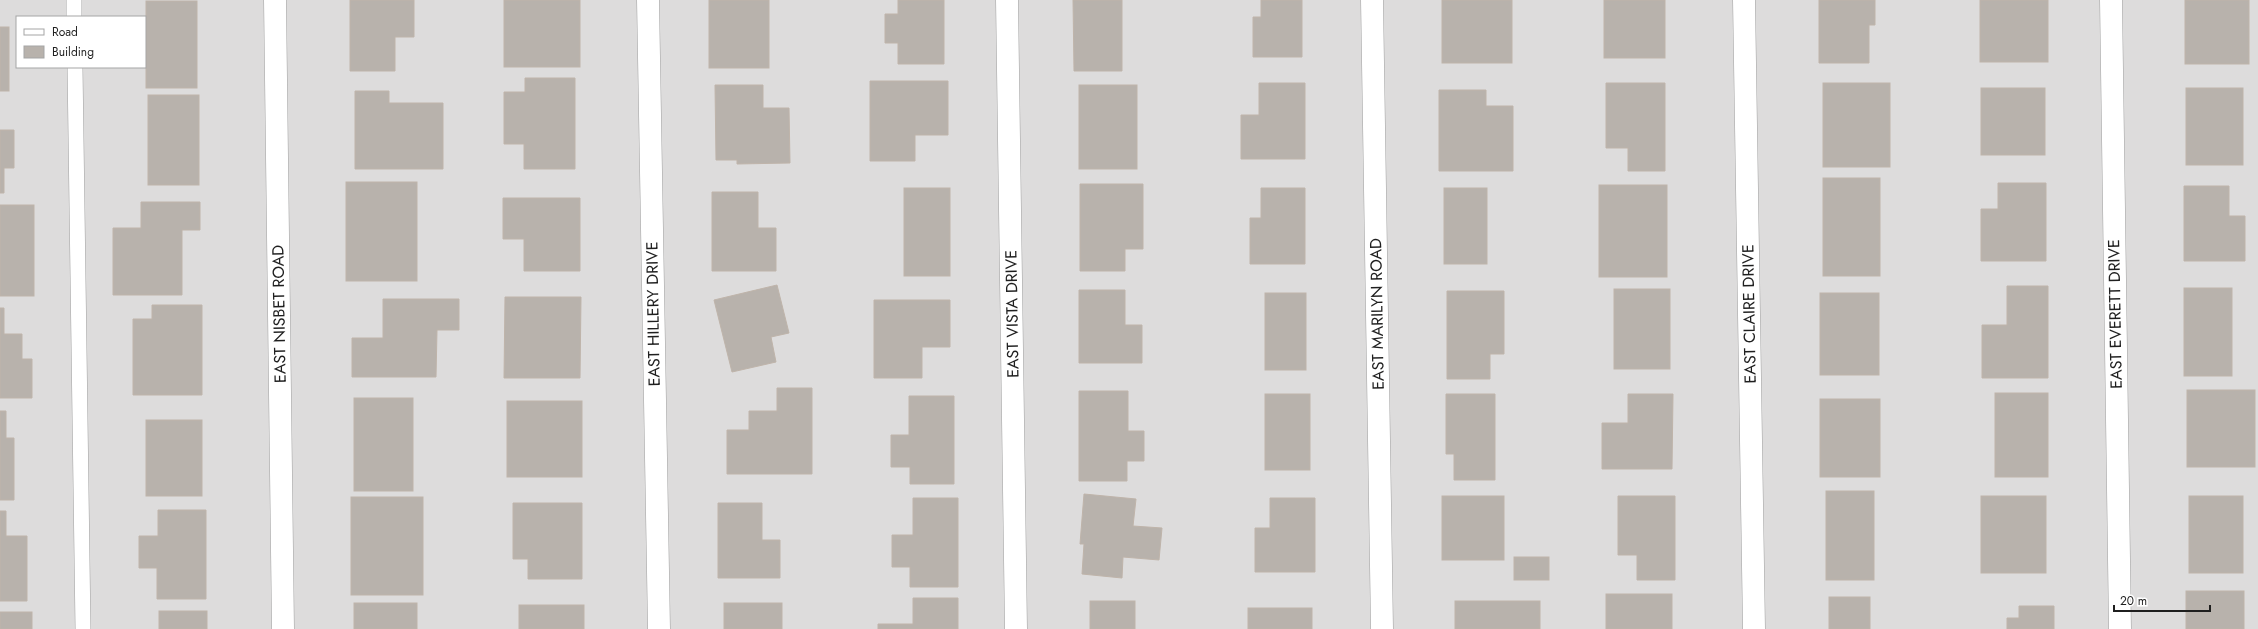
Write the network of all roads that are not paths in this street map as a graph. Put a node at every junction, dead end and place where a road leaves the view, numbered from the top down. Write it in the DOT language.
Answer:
graph roads {
  1 [pos="74,0"];
  2 [pos="275,0"];
  3 [pos="648,0"];
  4 [pos="1008,0"];
  5 [pos="1372,0"];
  6 [pos="1744,0"];
  7 [pos="2111,0"];
  8 [pos="74,16"];
  9 [pos="75,68"];
  10 [pos="83,629"];
  11 [pos="283,629"];
  12 [pos="659,629"];
  13 [pos="1016,629"];
  14 [pos="1382,629"];
  15 [pos="1754,629"];
  16 [pos="2120,629"];
  1 -- 8 [label="lane"];
  2 -- 11 [label="street, EAST NISBET ROAD"];
  3 -- 12 [label="street, EAST HILLERY DRIVE"];
  4 -- 13 [label="street, EAST VISTA DRIVE"];
  5 -- 14 [label="street, EAST MARILYN ROAD"];
  6 -- 15 [label="street, EAST CLAIRE DRIVE"];
  7 -- 16 [label="street, EAST EVERETT DRIVE"];
  9 -- 10 [label="lane"];
}
